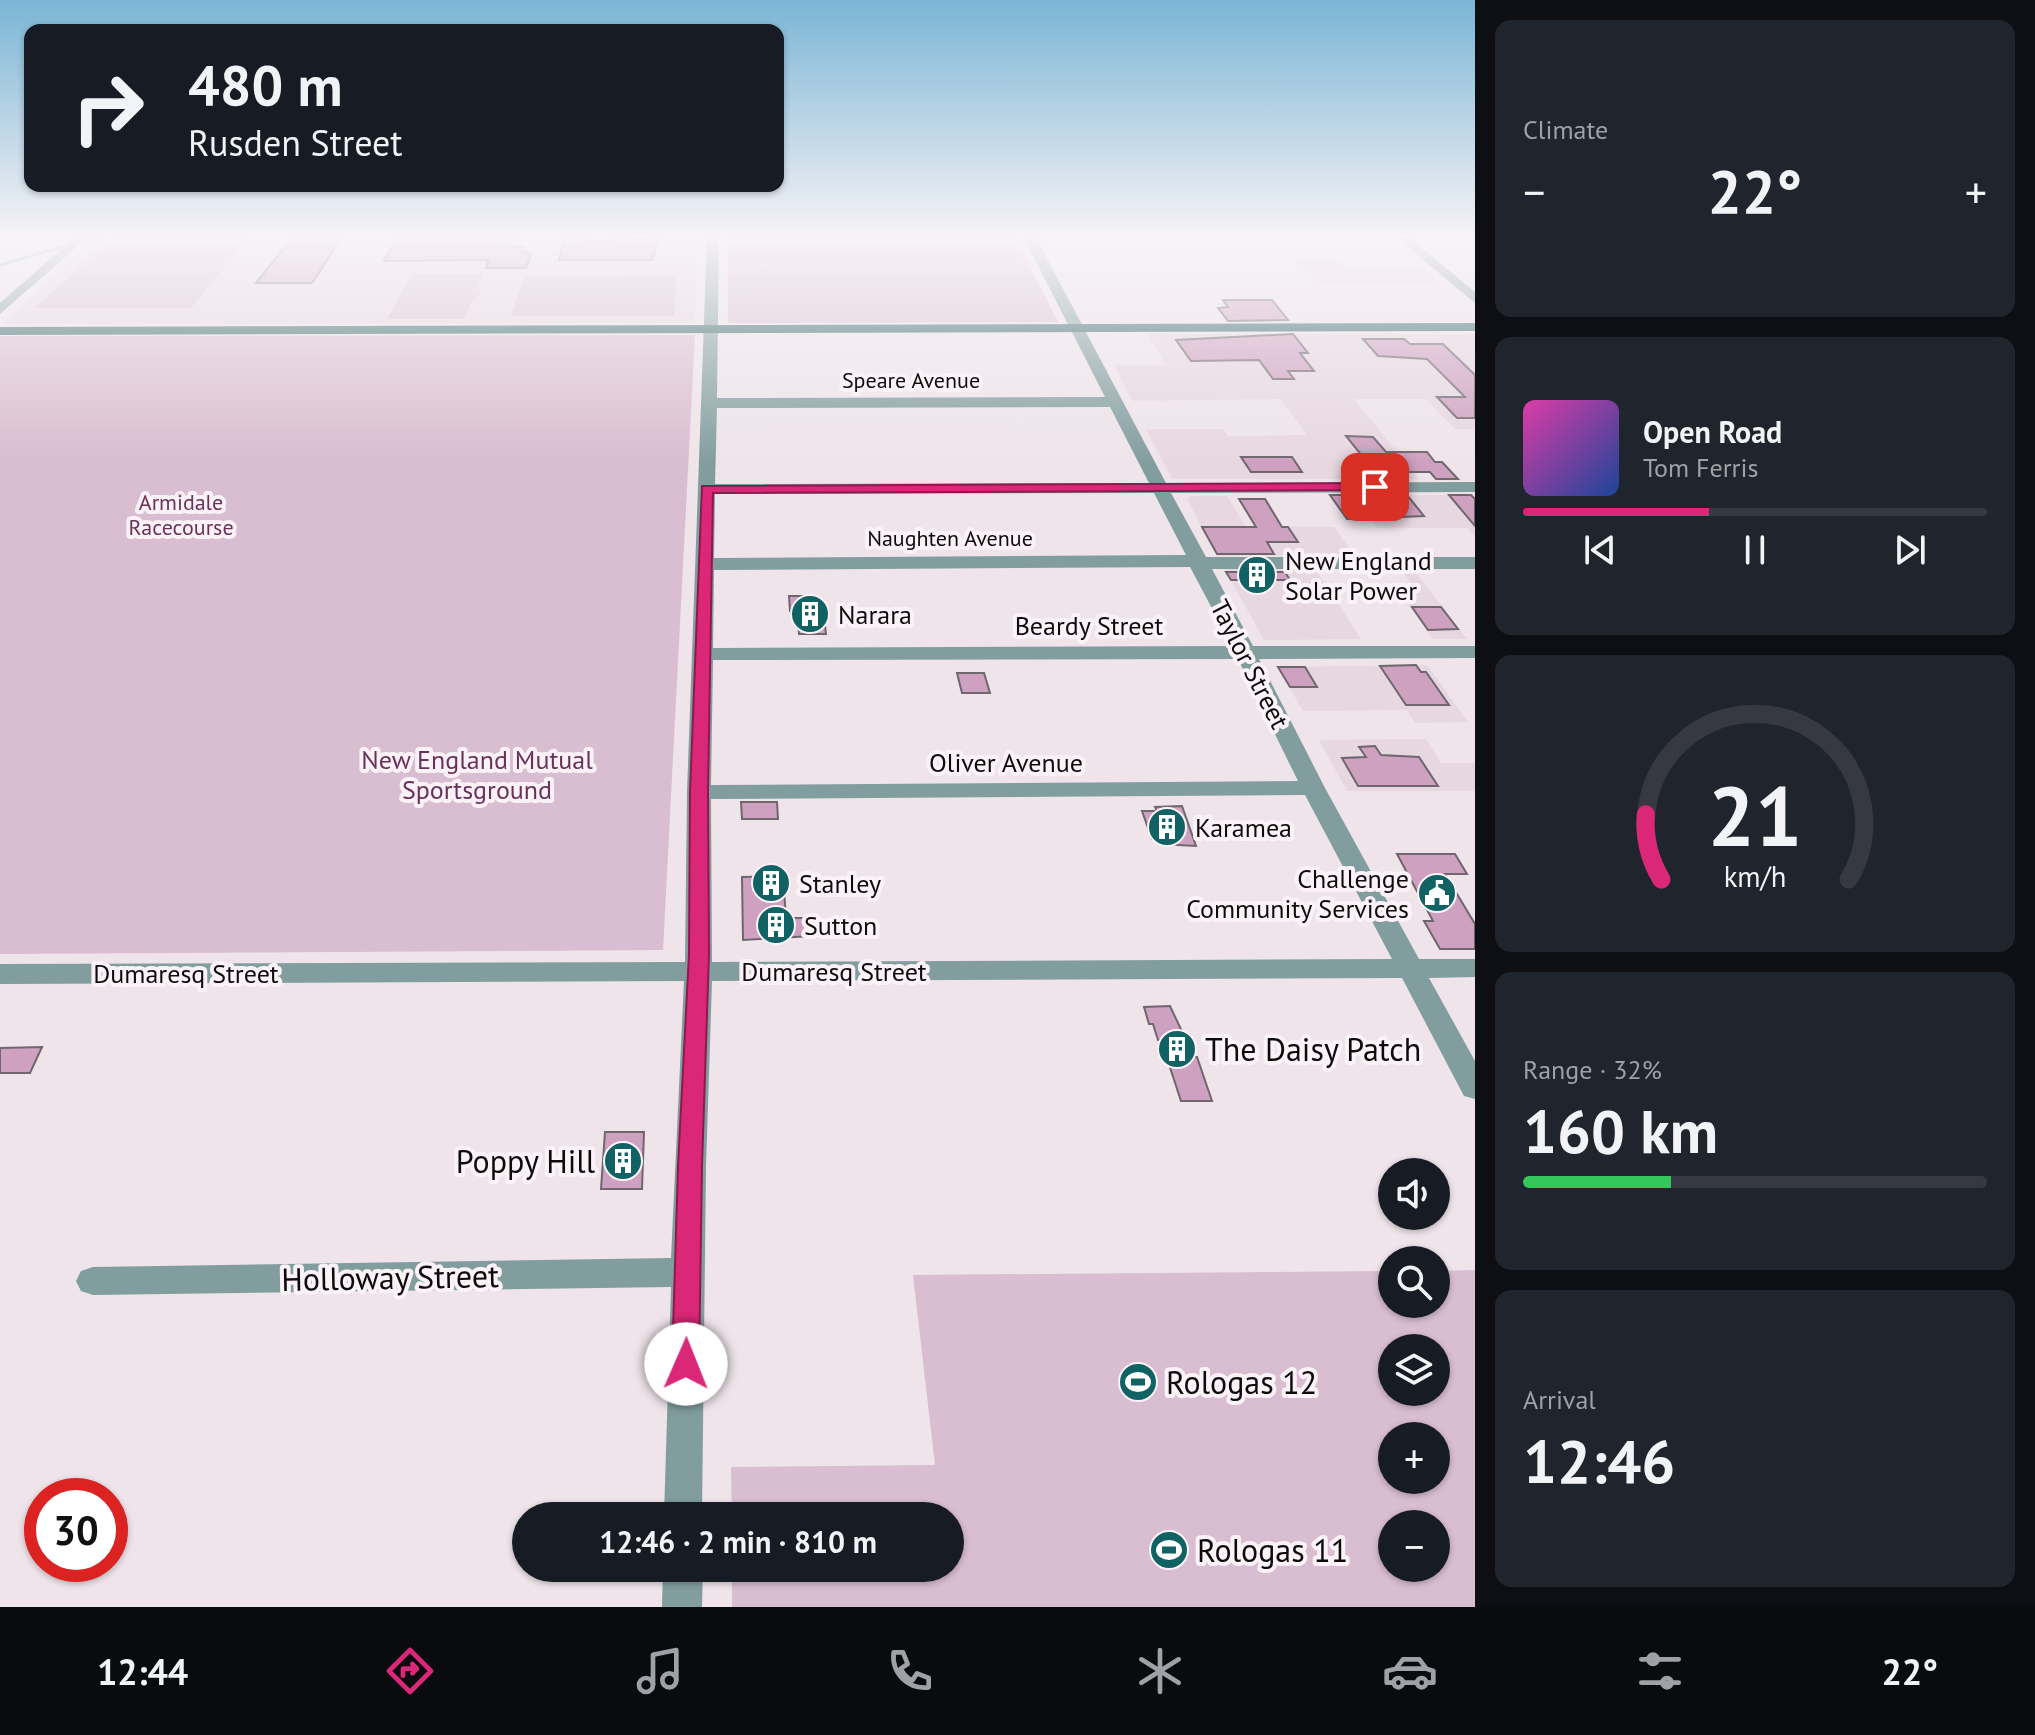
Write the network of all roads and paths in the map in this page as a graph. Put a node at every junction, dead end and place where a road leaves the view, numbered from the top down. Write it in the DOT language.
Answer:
graph roads {
  1 [pos="711,313"];
  2 [pos="1069,313"];
  3 [pos="1475,327"];
  4 [pos="1077,328"];
  5 [pos="711,329"];
  6 [pos="0,331"];
  7 [pos="1113,402"];
  8 [pos="709,403"];
  9 [pos="1475,487"];
  10 [pos="1158,488"];
  11 [pos="707,489"];
  12 [pos="1196,562"];
  13 [pos="1475,563"];
  14 [pos="705,564"];
  15 [pos="1475,652"];
  16 [pos="1246,653"];
  17 [pos="702,654"];
  18 [pos="1313,788"];
  19 [pos="699,792"];
  20 [pos="1475,968"];
  21 [pos="1412,969"];
  22 [pos="698,972"];
  23 [pos="0,974"];
  24 [pos="1475,1088"];
  25 [pos="687,1272"];
  26 [pos="93,1281"];
  27 [pos="683,1502"];
  28 [pos="683,1582"];
  29 [pos="682,1607"];
  1 -- 5 [label="street"];
  2 -- 4 [label="street, Taylor Street"];
  3 -- 4 [label="main road"];
  4 -- 5 [label="main road"];
  4 -- 7 [label="street, Taylor Street"];
  5 -- 6 [label="main road"];
  5 -- 8 [label="street"];
  7 -- 8 [label="street, Speare Avenue"];
  7 -- 10 [label="street, Taylor Street"];
  8 -- 11 [label="street"];
  9 -- 10 [label="street"];
  10 -- 11 [label="street"];
  10 -- 12 [label="street, Taylor Street"];
  11 -- 14 [label="street"];
  12 -- 13 [label="street, Naughten Avenue"];
  12 -- 14 [label="street, Naughten Avenue"];
  12 -- 16 [label="street, Taylor Street"];
  14 -- 17 [label="street"];
  15 -- 16 [label="street, Beardy Street"];
  16 -- 17 [label="street, Beardy Street"];
  16 -- 18 [label="street, Taylor Street"];
  17 -- 19 [label="street"];
  18 -- 19 [label="street, Oliver Avenue"];
  18 -- 21 [label="street, Taylor Street"];
  19 -- 22 [label="street"];
  20 -- 21 [label="street, Dumaresq Street"];
  21 -- 22 [label="street, Dumaresq Street"];
  21 -- 24 [label="street, Taylor Street"];
  22 -- 23 [label="street, Dumaresq Street"];
  22 -- 25 [label="street"];
  25 -- 26 [label="street, Holloway Street"];
  25 -- 27 [label="street"];
  28 -- 29 [label="street"];
}
